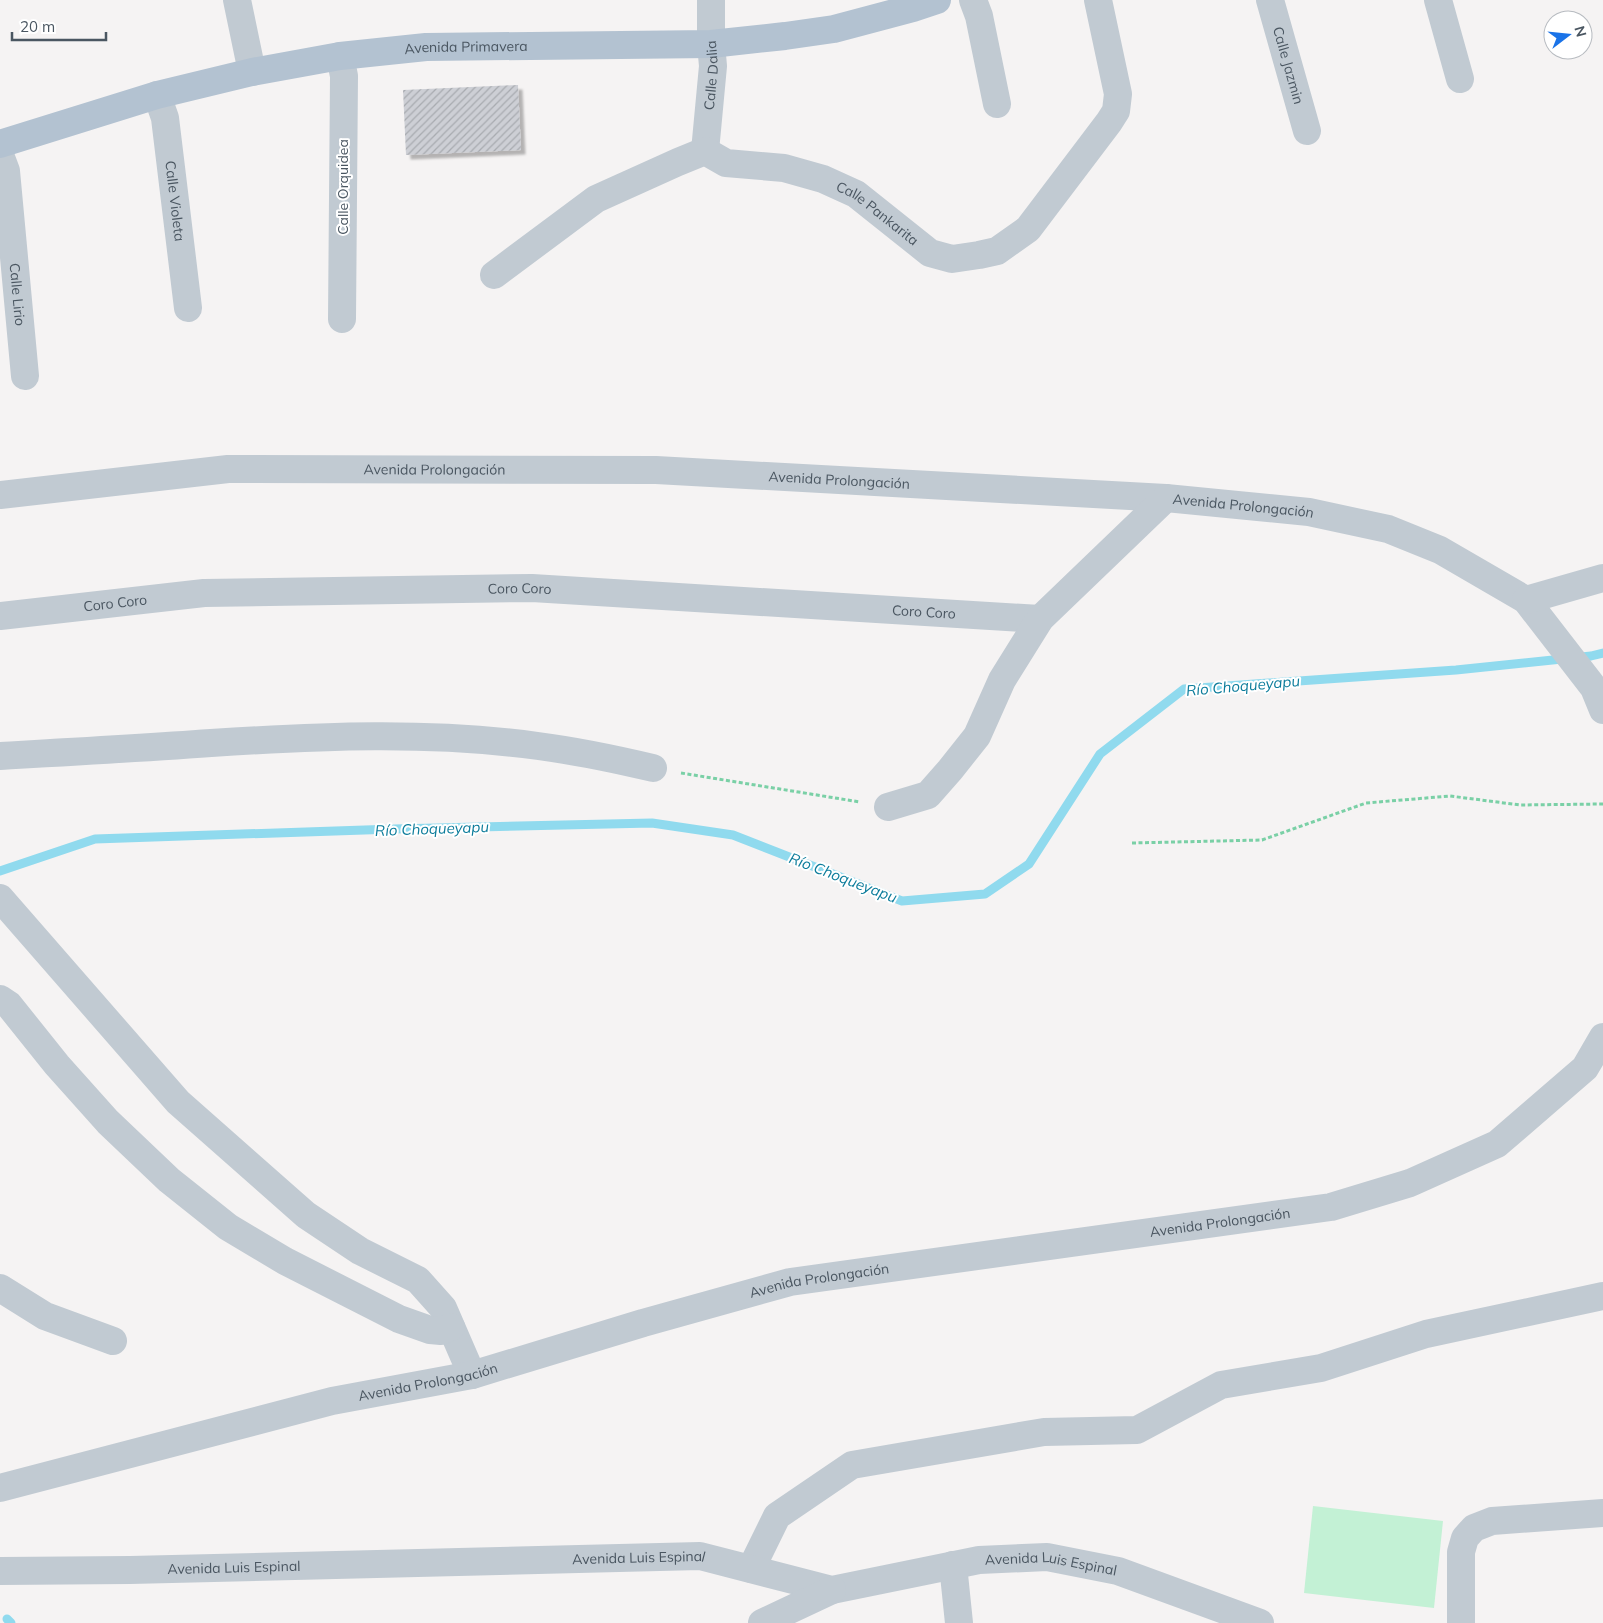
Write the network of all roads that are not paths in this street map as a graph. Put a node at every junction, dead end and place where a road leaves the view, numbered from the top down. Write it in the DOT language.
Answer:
graph roads {
  1 [pos="237,0"];
  2 [pos="711,0"];
  3 [pos="937,0"];
  4 [pos="973,0"];
  5 [pos="1098,0"];
  6 [pos="1270,0"];
  7 [pos="1438,0"];
  8 [pos="711,44"];
  9 [pos="340,56"];
  10 [pos="252,72"];
  11 [pos="1460,79"];
  12 [pos="157,95"];
  13 [pos="997,104"];
  14 [pos="1306,131"];
  15 [pos="0,144"];
  16 [pos="705,151"];
  17 [pos="0,155"];
  18 [pos="494,275"];
  19 [pos="188,308"];
  20 [pos="342,319"];
  21 [pos="25,376"];
  22 [pos="0,495"];
  23 [pos="1166,498"];
  24 [pos="1603,578"];
  25 [pos="1526,600"];
  26 [pos="0,616"];
  27 [pos="1040,619"];
  28 [pos="1599,699"];
  29 [pos="0,756"];
  30 [pos="653,768"];
  31 [pos="888,807"];
  32 [pos="0,898"];
  33 [pos="3,1006"];
  34 [pos="1603,1037"];
  35 [pos="0,1288"];
  36 [pos="1603,1296"];
  37 [pos="451,1327"];
  38 [pos="113,1341"];
  39 [pos="472,1375"];
  40 [pos="0,1488"];
  41 [pos="1603,1513"];
  42 [pos="953,1565"];
  43 [pos="751,1569"];
  44 [pos="0,1571"];
  45 [pos="832,1590"];
  46 [pos="762,1623"];
  47 [pos="959,1623"];
  48 [pos="1260,1623"];
  49 [pos="1461,1623"];
  1 -- 10 [label="street"];
  2 -- 8 [label="street, Calle Dalia"];
  3 -- 8 [label="main road, Avenida Primavera"];
  4 -- 13 [label="street"];
  5 -- 16 [label="street, Calle Pankarita"];
  6 -- 14 [label="street, Calle Jazmin"];
  7 -- 11 [label="street"];
  8 -- 9 [label="main road, Avenida Primavera"];
  8 -- 16 [label="street, Calle Dalia"];
  9 -- 10 [label="main road, Avenida Primavera"];
  9 -- 20 [label="street, Calle Orquidea"];
  10 -- 12 [label="main road, Avenida Primavera"];
  12 -- 15 [label="main road, Avenida Primavera"];
  12 -- 19 [label="street, Calle Violeta"];
  16 -- 18 [label="street"];
  17 -- 21 [label="street, Calle Lirio"];
  22 -- 23 [label="street, Avenida Prolongación"];
  23 -- 25 [label="street, Avenida Prolongación"];
  23 -- 27 [label="street"];
  24 -- 25 [label="street"];
  25 -- 28 [label="street, Avenida Prolongación"];
  26 -- 27 [label="street, Coro Coro"];
  27 -- 31 [label="street"];
  29 -- 30 [label="street"];
  32 -- 37 [label="street"];
  33 -- 37 [label="street"];
  34 -- 39 [label="street, Avenida Prolongación"];
  35 -- 38 [label="street"];
  36 -- 43 [label="street"];
  37 -- 39 [label="street"];
  39 -- 40 [label="street, Avenida Prolongación"];
  41 -- 49 [label="street"];
  42 -- 45 [label="street, Avenida Luis Espinal"];
  42 -- 47 [label="street"];
  42 -- 48 [label="street, Avenida Luis Espinal"];
  43 -- 44 [label="street, Avenida Luis Espinal"];
  43 -- 45 [label="street, Avenida Luis Espinal"];
  45 -- 46 [label="street"];
}
